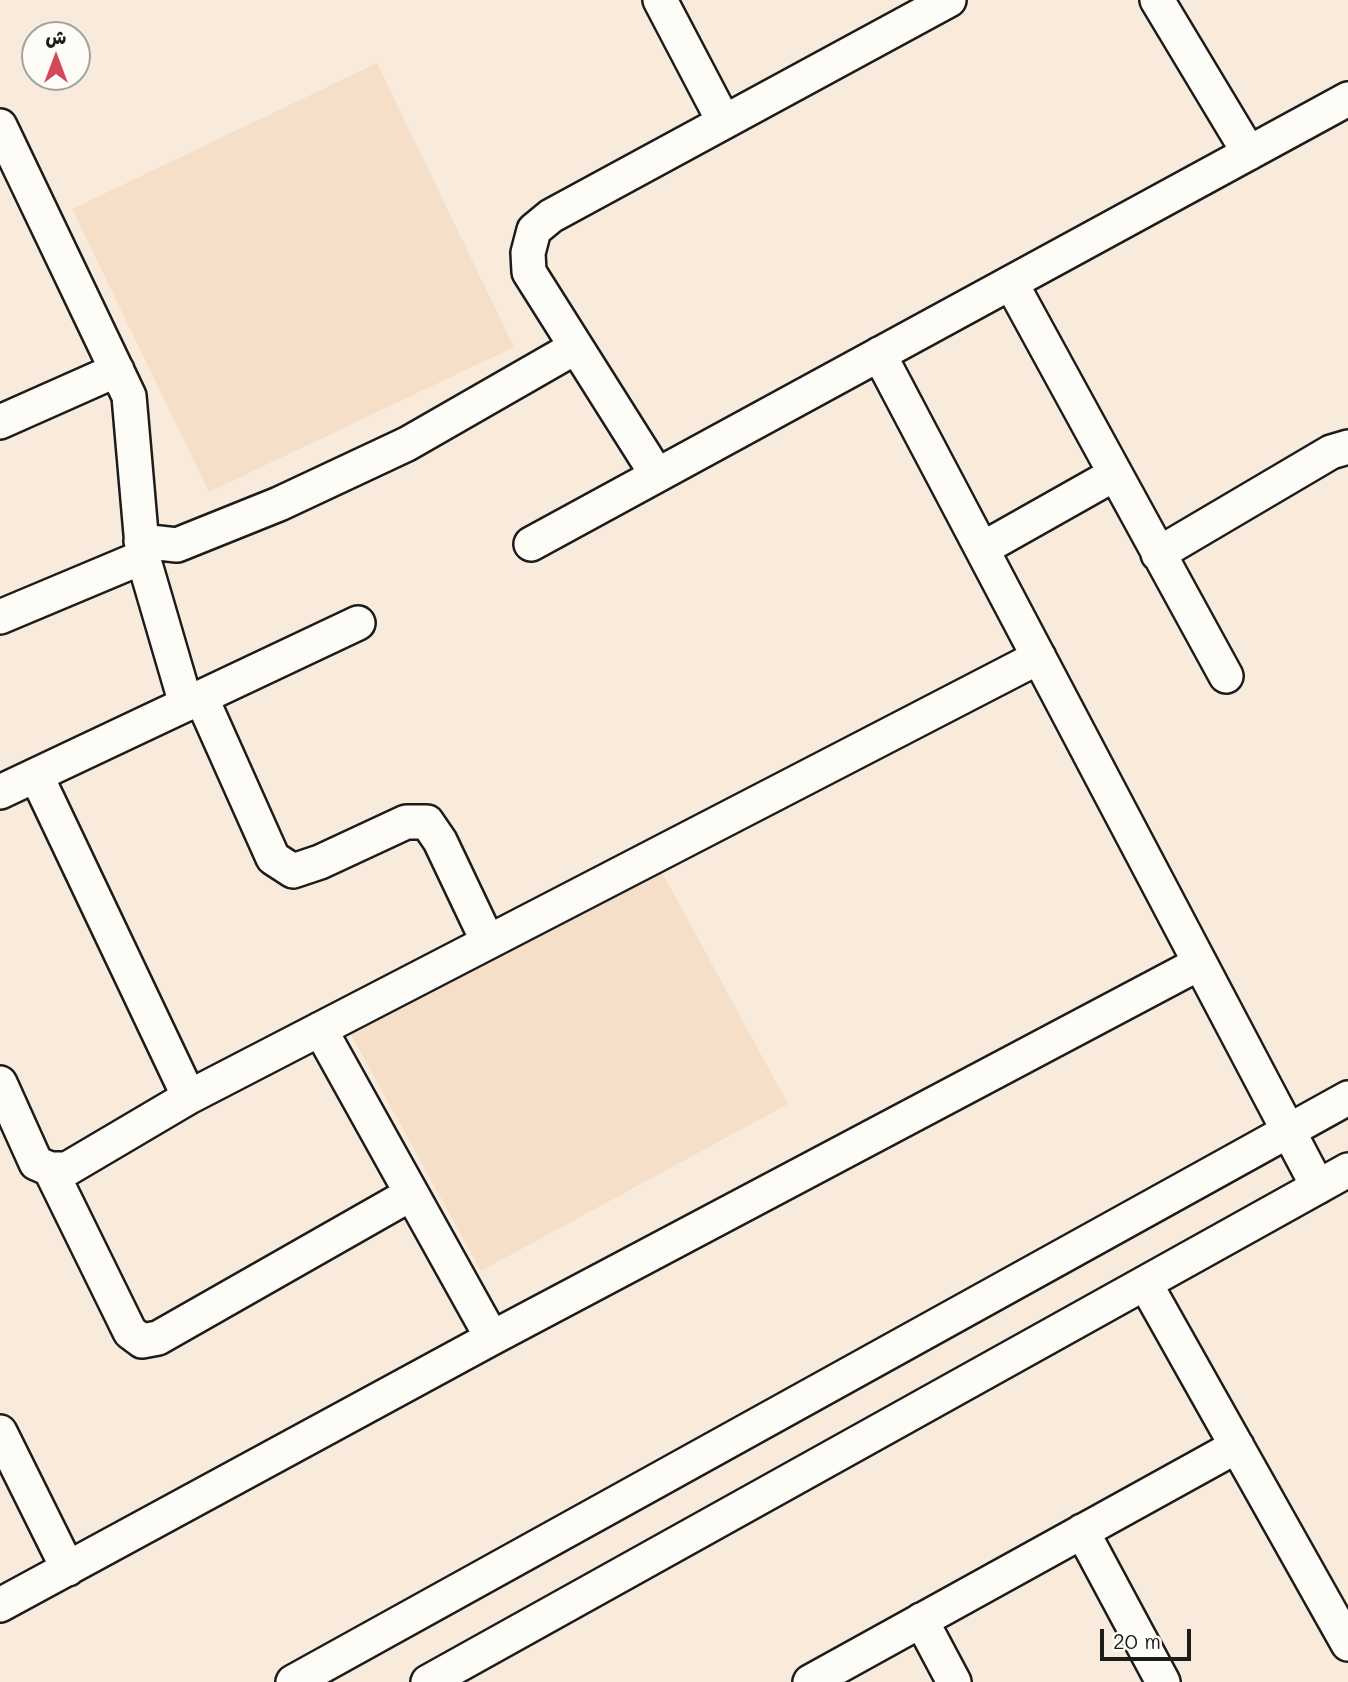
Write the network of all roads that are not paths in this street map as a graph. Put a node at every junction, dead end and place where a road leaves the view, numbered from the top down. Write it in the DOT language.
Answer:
graph roads {
  1 [pos="660,0"];
  2 [pos="949,0"];
  3 [pos="1157,0"];
  4 [pos="1348,99"];
  5 [pos="724,122"];
  6 [pos="0,125"];
  7 [pos="1249,153"];
  8 [pos="1011,283"];
  9 [pos="576,347"];
  10 [pos="879,354"];
  11 [pos="117,370"];
  12 [pos="0,422"];
  13 [pos="1348,447"];
  14 [pos="1115,474"];
  15 [pos="657,475"];
  16 [pos="531,544"];
  17 [pos="142,549"];
  18 [pos="982,549"];
  19 [pos="1158,554"];
  20 [pos="0,617"];
  21 [pos="358,624"];
  22 [pos="1039,657"];
  23 [pos="1226,676"];
  24 [pos="193,700"];
  25 [pos="36,775"];
  26 [pos="0,792"];
  27 [pos="488,942"];
  28 [pos="1200,962"];
  29 [pos="320,1029"];
  30 [pos="0,1083"];
  31 [pos="189,1097"];
  32 [pos="1348,1098"];
  33 [pos="1289,1130"];
  34 [pos="50,1169"];
  35 [pos="1348,1170"];
  36 [pos="1318,1187"];
  37 [pos="411,1194"];
  38 [pos="1145,1283"];
  39 [pos="492,1338"];
  40 [pos="0,1432"];
  41 [pos="1237,1446"];
  42 [pos="1082,1531"];
  43 [pos="68,1569"];
  44 [pos="0,1605"];
  45 [pos="921,1620"];
  46 [pos="1345,1632"];
  47 [pos="293,1682"];
  48 [pos="428,1682"];
  49 [pos="810,1682"];
  50 [pos="954,1682"];
  51 [pos="1163,1682"];
  1 -- 5 [label="street"];
  2 -- 5 [label="street"];
  3 -- 7 [label="street"];
  4 -- 7 [label="street"];
  5 -- 9 [label="street"];
  6 -- 11 [label="street"];
  7 -- 8 [label="street"];
  8 -- 10 [label="street"];
  8 -- 14 [label="street"];
  9 -- 15 [label="street"];
  9 -- 17 [label="street"];
  10 -- 15 [label="street"];
  10 -- 18 [label="street"];
  11 -- 12 [label="street"];
  11 -- 17 [label="street"];
  13 -- 19 [label="street"];
  14 -- 18 [label="street"];
  14 -- 19 [label="street"];
  15 -- 16 [label="street"];
  17 -- 20 [label="street"];
  17 -- 24 [label="street"];
  18 -- 22 [label="street"];
  19 -- 23 [label="street"];
  21 -- 24 [label="street"];
  22 -- 27 [label="street"];
  22 -- 28 [label="street"];
  24 -- 25 [label="street"];
  24 -- 27 [label="street"];
  25 -- 26 [label="street"];
  25 -- 31 [label="street"];
  27 -- 29 [label="street"];
  28 -- 33 [label="street"];
  28 -- 39 [label="street"];
  29 -- 31 [label="street"];
  29 -- 37 [label="street"];
  30 -- 34 [label="street"];
  31 -- 34 [label="street"];
  32 -- 33 [label="street"];
  33 -- 36 [label="street"];
  33 -- 47 [label="street"];
  34 -- 37 [label="street"];
  35 -- 36 [label="street"];
  36 -- 38 [label="street"];
  37 -- 39 [label="street"];
  38 -- 41 [label="street"];
  38 -- 48 [label="street"];
  39 -- 43 [label="street"];
  40 -- 43 [label="street"];
  41 -- 42 [label="street"];
  41 -- 46 [label="street"];
  42 -- 45 [label="street"];
  42 -- 51 [label="street"];
  43 -- 44 [label="street"];
  45 -- 49 [label="street"];
  45 -- 50 [label="street"];
}
